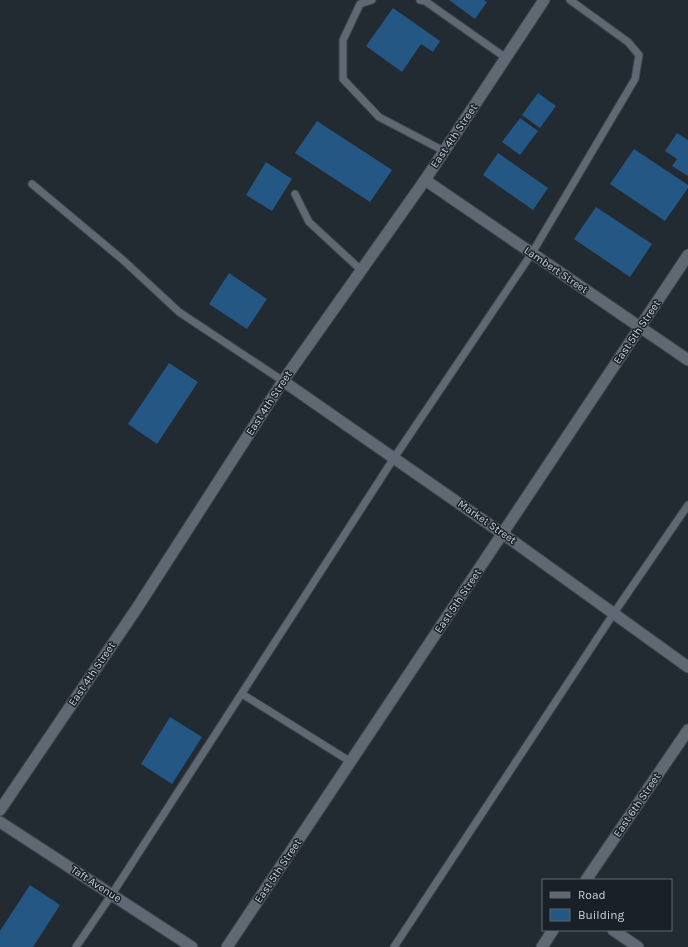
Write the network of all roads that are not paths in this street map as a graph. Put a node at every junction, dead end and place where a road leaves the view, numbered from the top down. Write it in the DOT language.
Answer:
graph roads {
  1 [pos="372,0"];
  2 [pos="420,0"];
  3 [pos="544,0"];
  4 [pos="570,0"];
  5 [pos="506,58"];
  6 [pos="444,151"];
  7 [pos="424,180"];
  8 [pos="32,184"];
  9 [pos="295,194"];
  10 [pos="532,254"];
  11 [pos="688,255"];
  12 [pos="361,270"];
  13 [pos="640,327"];
  14 [pos="688,360"];
  15 [pos="283,381"];
  16 [pos="394,458"];
  17 [pos="688,505"];
  18 [pos="503,534"];
  19 [pos="614,614"];
  20 [pos="688,667"];
  21 [pos="242,694"];
  22 [pos="688,730"];
  23 [pos="351,762"];
  24 [pos="0,810"];
  25 [pos="0,822"];
  26 [pos="587,879"];
  27 [pos="112,894"];
  28 [pos="552,931"];
  29 [pos="614,931"];
  30 [pos="76,947"];
  31 [pos="192,947"];
  32 [pos="227,947"];
  33 [pos="394,947"];
  34 [pos="542,947"];
  35 [pos="638,947"];
  1 -- 6 [label="lane"];
  2 -- 5 [label="lane"];
  3 -- 5 [label="street, East 4th Street"];
  4 -- 10 [label="lane"];
  5 -- 6 [label="street, East 4th Street"];
  6 -- 7 [label="street, East 4th Street"];
  7 -- 10 [label="street, Lambert Street"];
  7 -- 12 [label="street, East 4th Street"];
  8 -- 15 [label="lane"];
  9 -- 12 [label="lane"];
  10 -- 13 [label="street, Lambert Street"];
  10 -- 16 [label="lane"];
  11 -- 13 [label="street, East 5th Street"];
  12 -- 15 [label="street, East 4th Street"];
  13 -- 14 [label="street, Lambert Street"];
  13 -- 18 [label="street, East 5th Street"];
  15 -- 16 [label="street, Market Street"];
  15 -- 24 [label="street, East 4th Street"];
  16 -- 18 [label="street, Market Street"];
  16 -- 21 [label="lane"];
  17 -- 19 [label="lane"];
  18 -- 19 [label="street, Market Street"];
  18 -- 23 [label="street, East 5th Street"];
  19 -- 20 [label="street, Market Street"];
  19 -- 33 [label="lane"];
  21 -- 23 [label="lane"];
  21 -- 27 [label="lane"];
  22 -- 26 [label="street, East 6th Street"];
  23 -- 32 [label="street, East 5th Street"];
  25 -- 27 [label="street, Taft Avenue"];
  27 -- 30 [label="lane"];
  27 -- 31 [label="street, Taft Avenue"];
  28 -- 34 [label="street"];
  29 -- 35 [label="street"];
}
